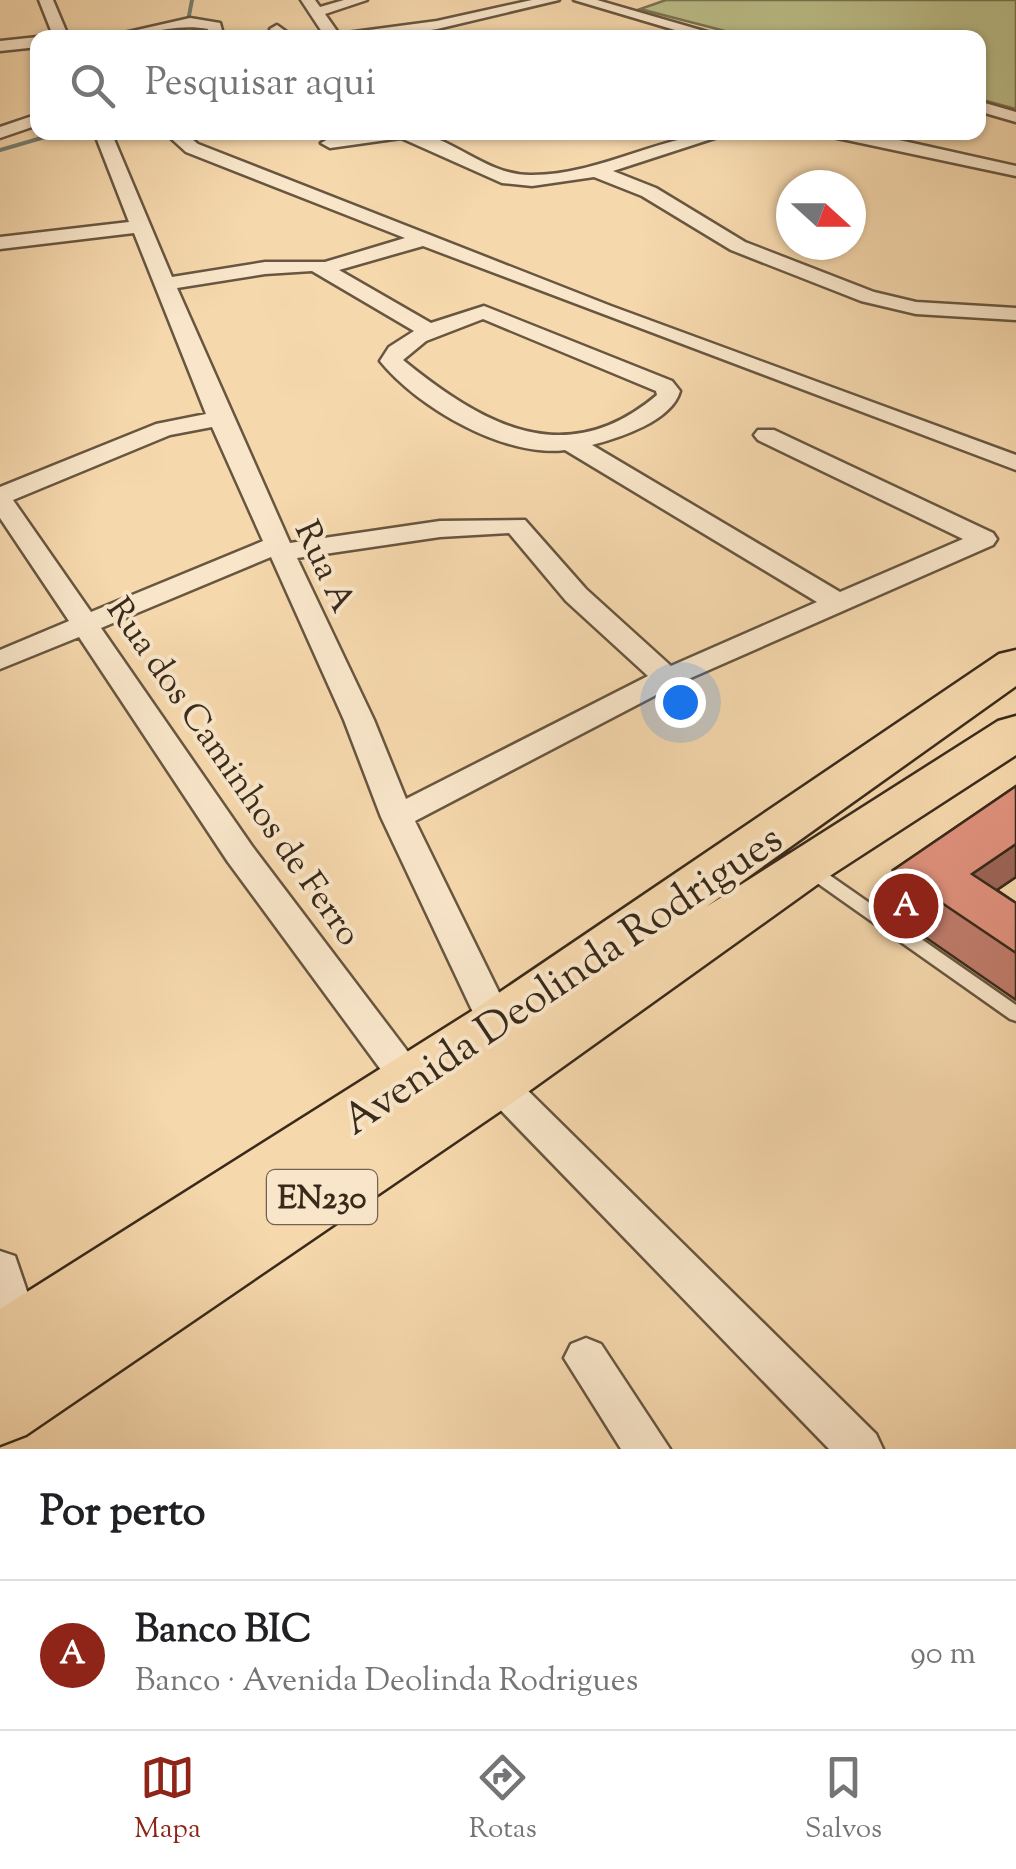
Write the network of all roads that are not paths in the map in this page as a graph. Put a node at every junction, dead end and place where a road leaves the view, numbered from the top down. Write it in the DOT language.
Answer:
graph roads {
  1 [pos="48,0"];
  2 [pos="182,0"];
  3 [pos="360,0"];
  4 [pos="552,0"];
  5 [pos="581,0"];
  6 [pos="645,0"];
  7 [pos="313,6"];
  8 [pos="616,10"];
  9 [pos="179,28"];
  10 [pos="59,30"];
  11 [pos="216,30"];
  12 [pos="330,30"];
  13 [pos="398,30"];
  14 [pos="683,30"];
  15 [pos="30,43"];
  16 [pos="0,46"];
  17 [pos="986,108"];
  18 [pos="1016,117"];
  19 [pos="30,119"];
  20 [pos="30,121"];
  21 [pos="0,122"];
  22 [pos="0,133"];
  23 [pos="105,140"];
  24 [pos="182,140"];
  25 [pos="352,140"];
  26 [pos="418,140"];
  27 [pos="699,140"];
  28 [pos="869,140"];
  29 [pos="330,143"];
  30 [pos="596,171"];
  31 [pos="1016,171"];
  32 [pos="141,226"];
  33 [pos="424,239"];
  34 [pos="0,243"];
  35 [pos="324,268"];
  36 [pos="165,284"];
  37 [pos="1016,314"];
  38 [pos="431,332"];
  39 [pos="220,419"];
  40 [pos="766,435"];
  41 [pos="574,445"];
  42 [pos="1016,462"];
  43 [pos="0,498"];
  44 [pos="280,548"];
  45 [pos="840,604"];
  46 [pos="86,622"];
  47 [pos="0,660"];
  48 [pos="1016,664"];
  49 [pos="667,678"];
  50 [pos="1016,732"];
  51 [pos="396,818"];
  52 [pos="806,866"];
  53 [pos="1016,1014"];
  54 [pos="497,1054"];
  55 [pos="411,1083"];
  56 [pos="0,1269"];
  57 [pos="10,1342"];
  58 [pos="586,1358"];
  59 [pos="0,1411"];
  60 [pos="647,1449"];
  61 [pos="860,1449"];
  1 -- 10 [label="street"];
  2 -- 9 [label="street"];
  3 -- 7 [label="street"];
  4 -- 13 [label="street"];
  5 -- 8 [label="street"];
  6 -- 8 [label="street"];
  7 -- 12 [label="street"];
  8 -- 14 [label="street"];
  9 -- 11 [label="street"];
  15 -- 16 [label="street"];
  17 -- 18 [label="street"];
  19 -- 21 [label="street"];
  20 -- 22 [label="street"];
  23 -- 32 [label="street, Rua A"];
  24 -- 33 [label="street"];
  25 -- 29 [label="street"];
  26 -- 30 [label="street"];
  27 -- 30 [label="street"];
  28 -- 31 [label="street"];
  30 -- 37 [label="street"];
  32 -- 34 [label="street"];
  32 -- 36 [label="street, Rua A"];
  33 -- 35 [label="street"];
  33 -- 42 [label="street"];
  35 -- 36 [label="street"];
  35 -- 38 [label="street"];
  36 -- 39 [label="street, Rua A"];
  38 -- 41 [label="street"];
  38 -- 41 [label="street"];
  39 -- 43 [label="street"];
  39 -- 44 [label="street, Rua A"];
  40 -- 45 [label="street"];
  41 -- 45 [label="street"];
  43 -- 46 [label="street, Rua dos Caminhos de Ferro"];
  44 -- 46 [label="street"];
  44 -- 49 [label="street"];
  44 -- 51 [label="street, Rua A"];
  45 -- 49 [label="street"];
  46 -- 47 [label="street"];
  46 -- 55 [label="street, Rua dos Caminhos de Ferro"];
  48 -- 54 [label="highway, Avenida Deolinda Rodrigues / EN230"];
  49 -- 51 [label="street"];
  50 -- 52 [label="highway, Avenida Deolinda Rodrigues / EN230"];
  51 -- 54 [label="street, Rua A"];
  52 -- 53 [label="lane"];
  52 -- 54 [label="highway, Avenida Deolinda Rodrigues / EN230"];
  54 -- 55 [label="highway, Avenida Deolinda Rodrigues / EN230"];
  54 -- 59 [label="highway, Avenida Deolinda Rodrigues / EN230"];
  54 -- 61 [label="street, Rua A"];
  55 -- 57 [label="highway, Avenida Deolinda Rodrigues / EN230"];
  56 -- 57 [label="street"];
  58 -- 60 [label="street"];
}
